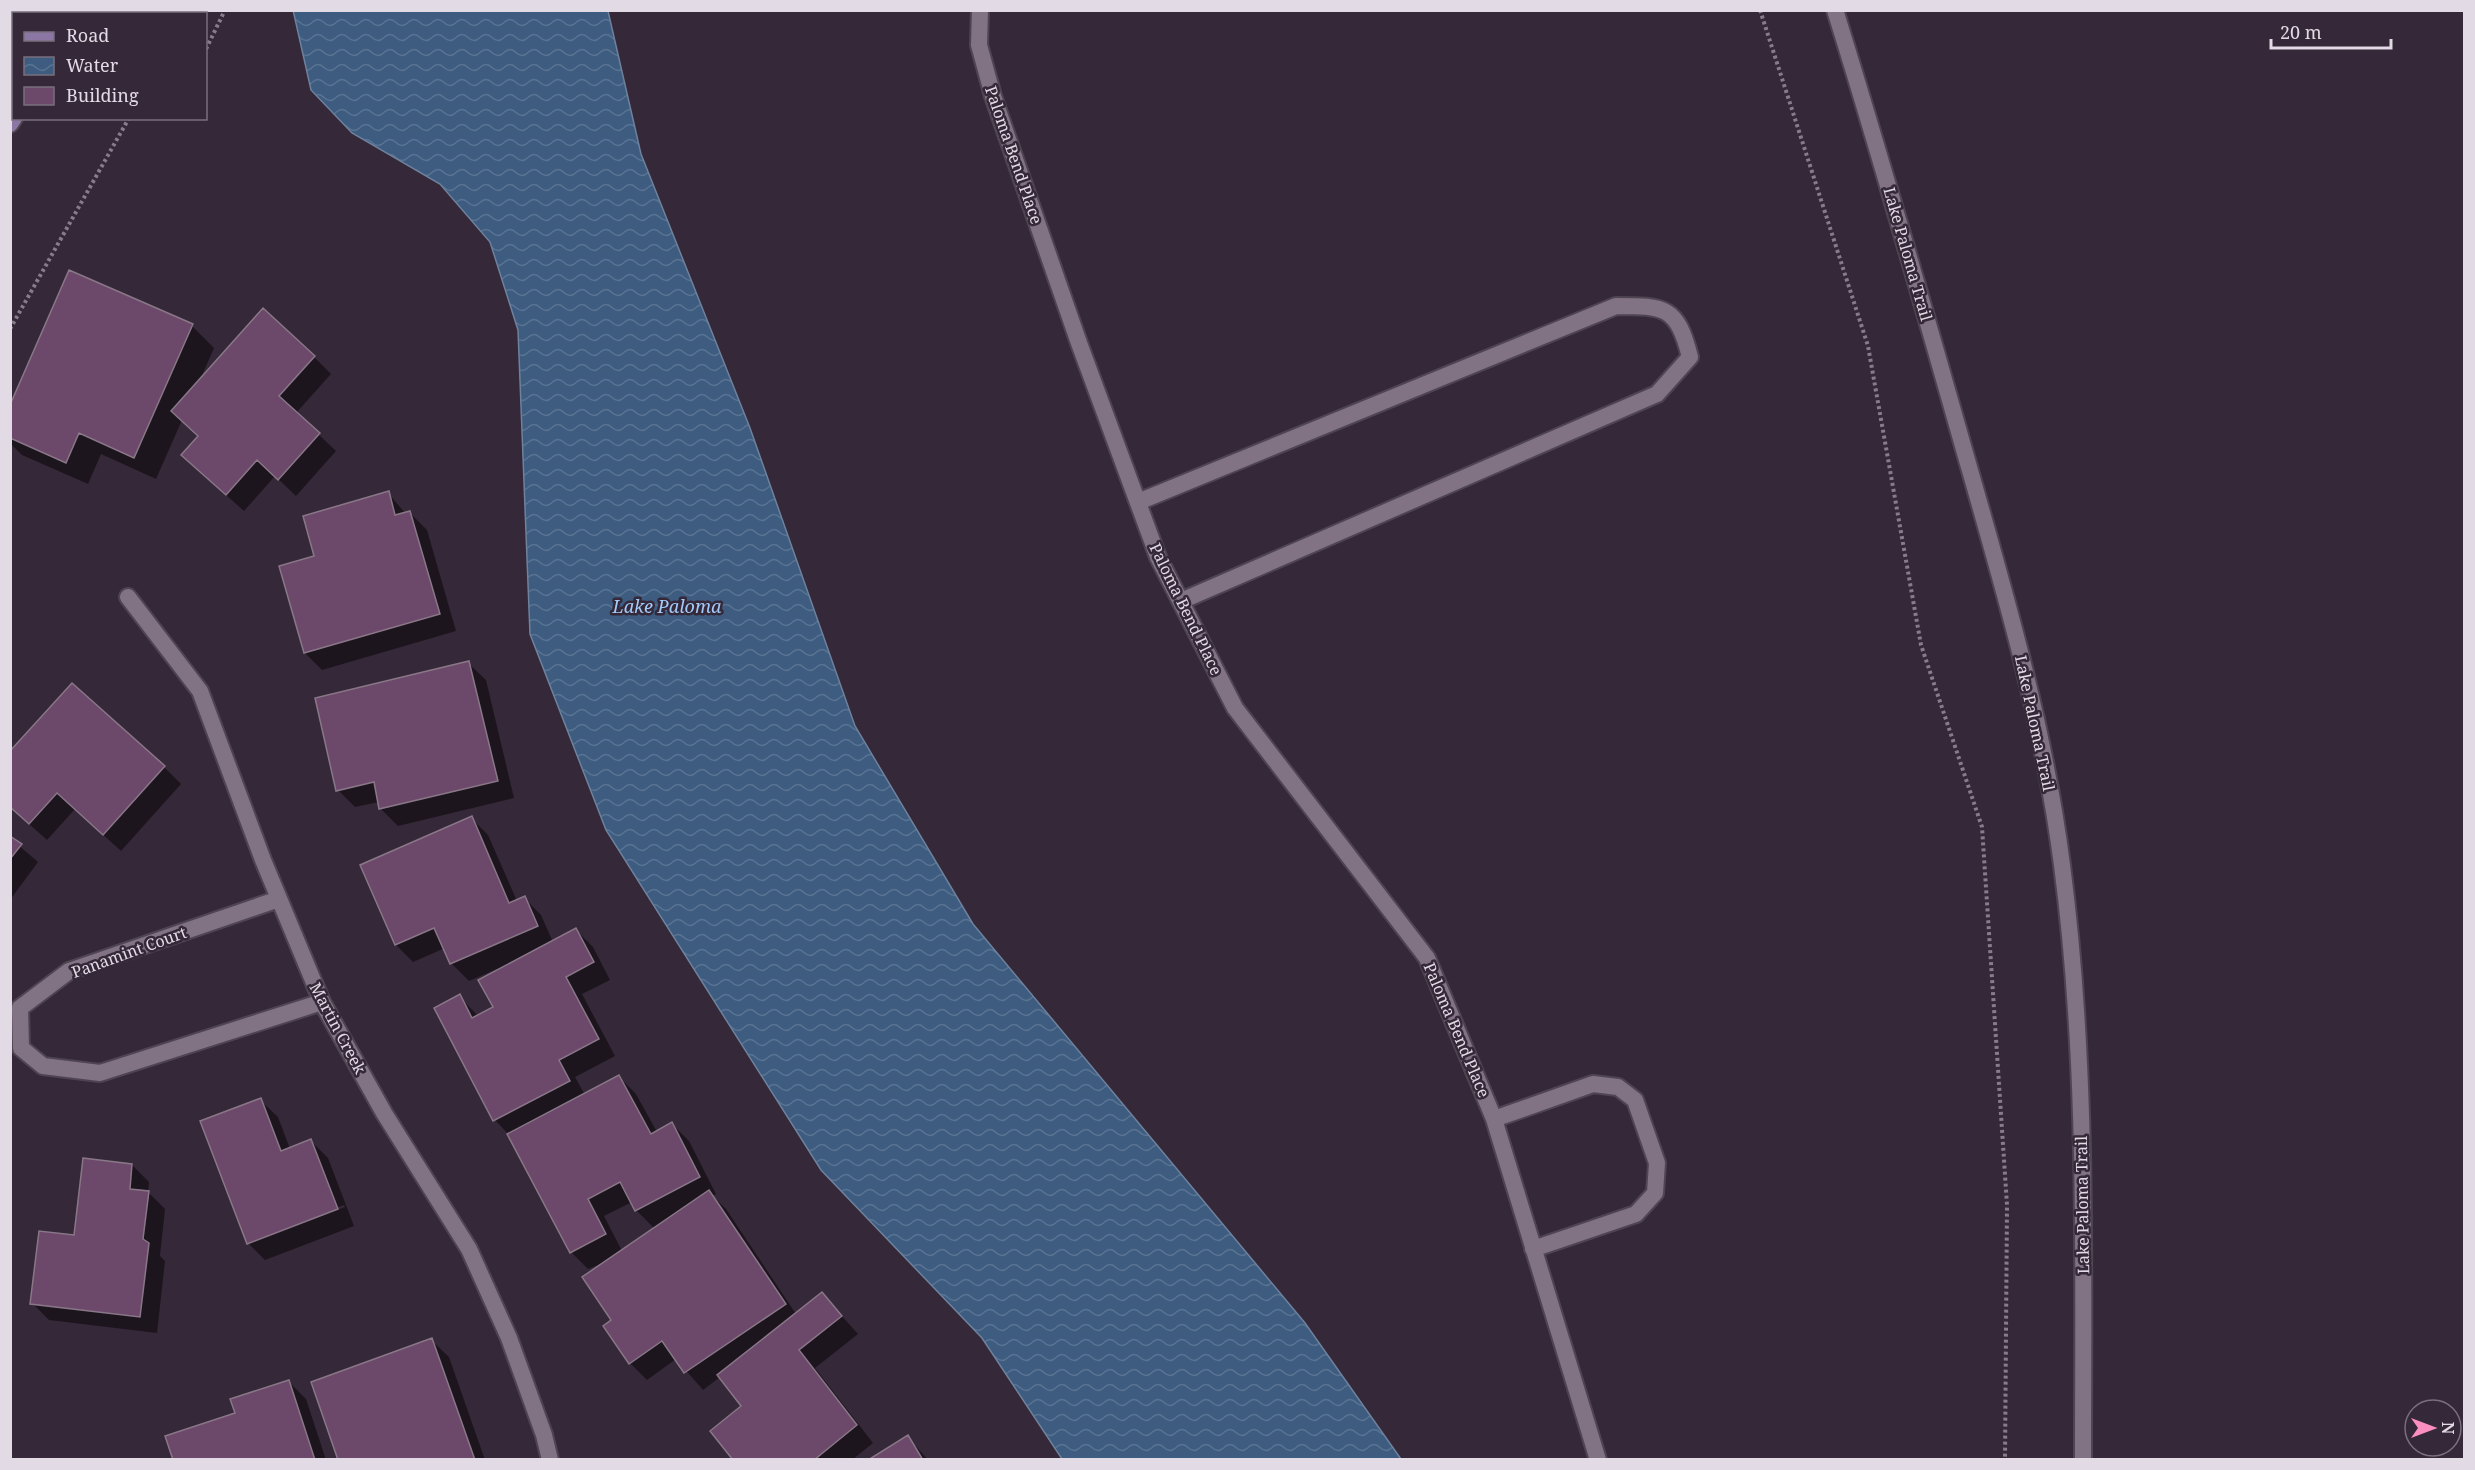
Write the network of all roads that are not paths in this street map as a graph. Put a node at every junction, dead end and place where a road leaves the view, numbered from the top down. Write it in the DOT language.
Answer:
graph roads {
  1 [pos="980,10"];
  2 [pos="1835,10"];
  3 [pos="1138,502"];
  4 [pos="128,597"];
  5 [pos="1181,601"];
  6 [pos="279,899"];
  7 [pos="322,1002"];
  8 [pos="1494,1119"];
  9 [pos="1533,1249"];
  10 [pos="550,1460"];
  11 [pos="1598,1460"];
  12 [pos="2083,1460"];
  1 -- 3 [label="street, Paloma Bend Place"];
  2 -- 12 [label="street, Lake Paloma Trail"];
  3 -- 5 [label="street, Paloma Bend Place"];
  3 -- 5 [label="street"];
  4 -- 6 [label="street, Martin Creek"];
  5 -- 8 [label="street, Paloma Bend Place"];
  6 -- 7 [label="street, Martin Creek"];
  6 -- 7 [label="street, Panamint Court"];
  7 -- 10 [label="street, Martin Creek"];
  8 -- 9 [label="street, Paloma Bend Place"];
  8 -- 9 [label="street, Paloma Bend Place"];
  9 -- 11 [label="street, Paloma Bend Place"];
}
